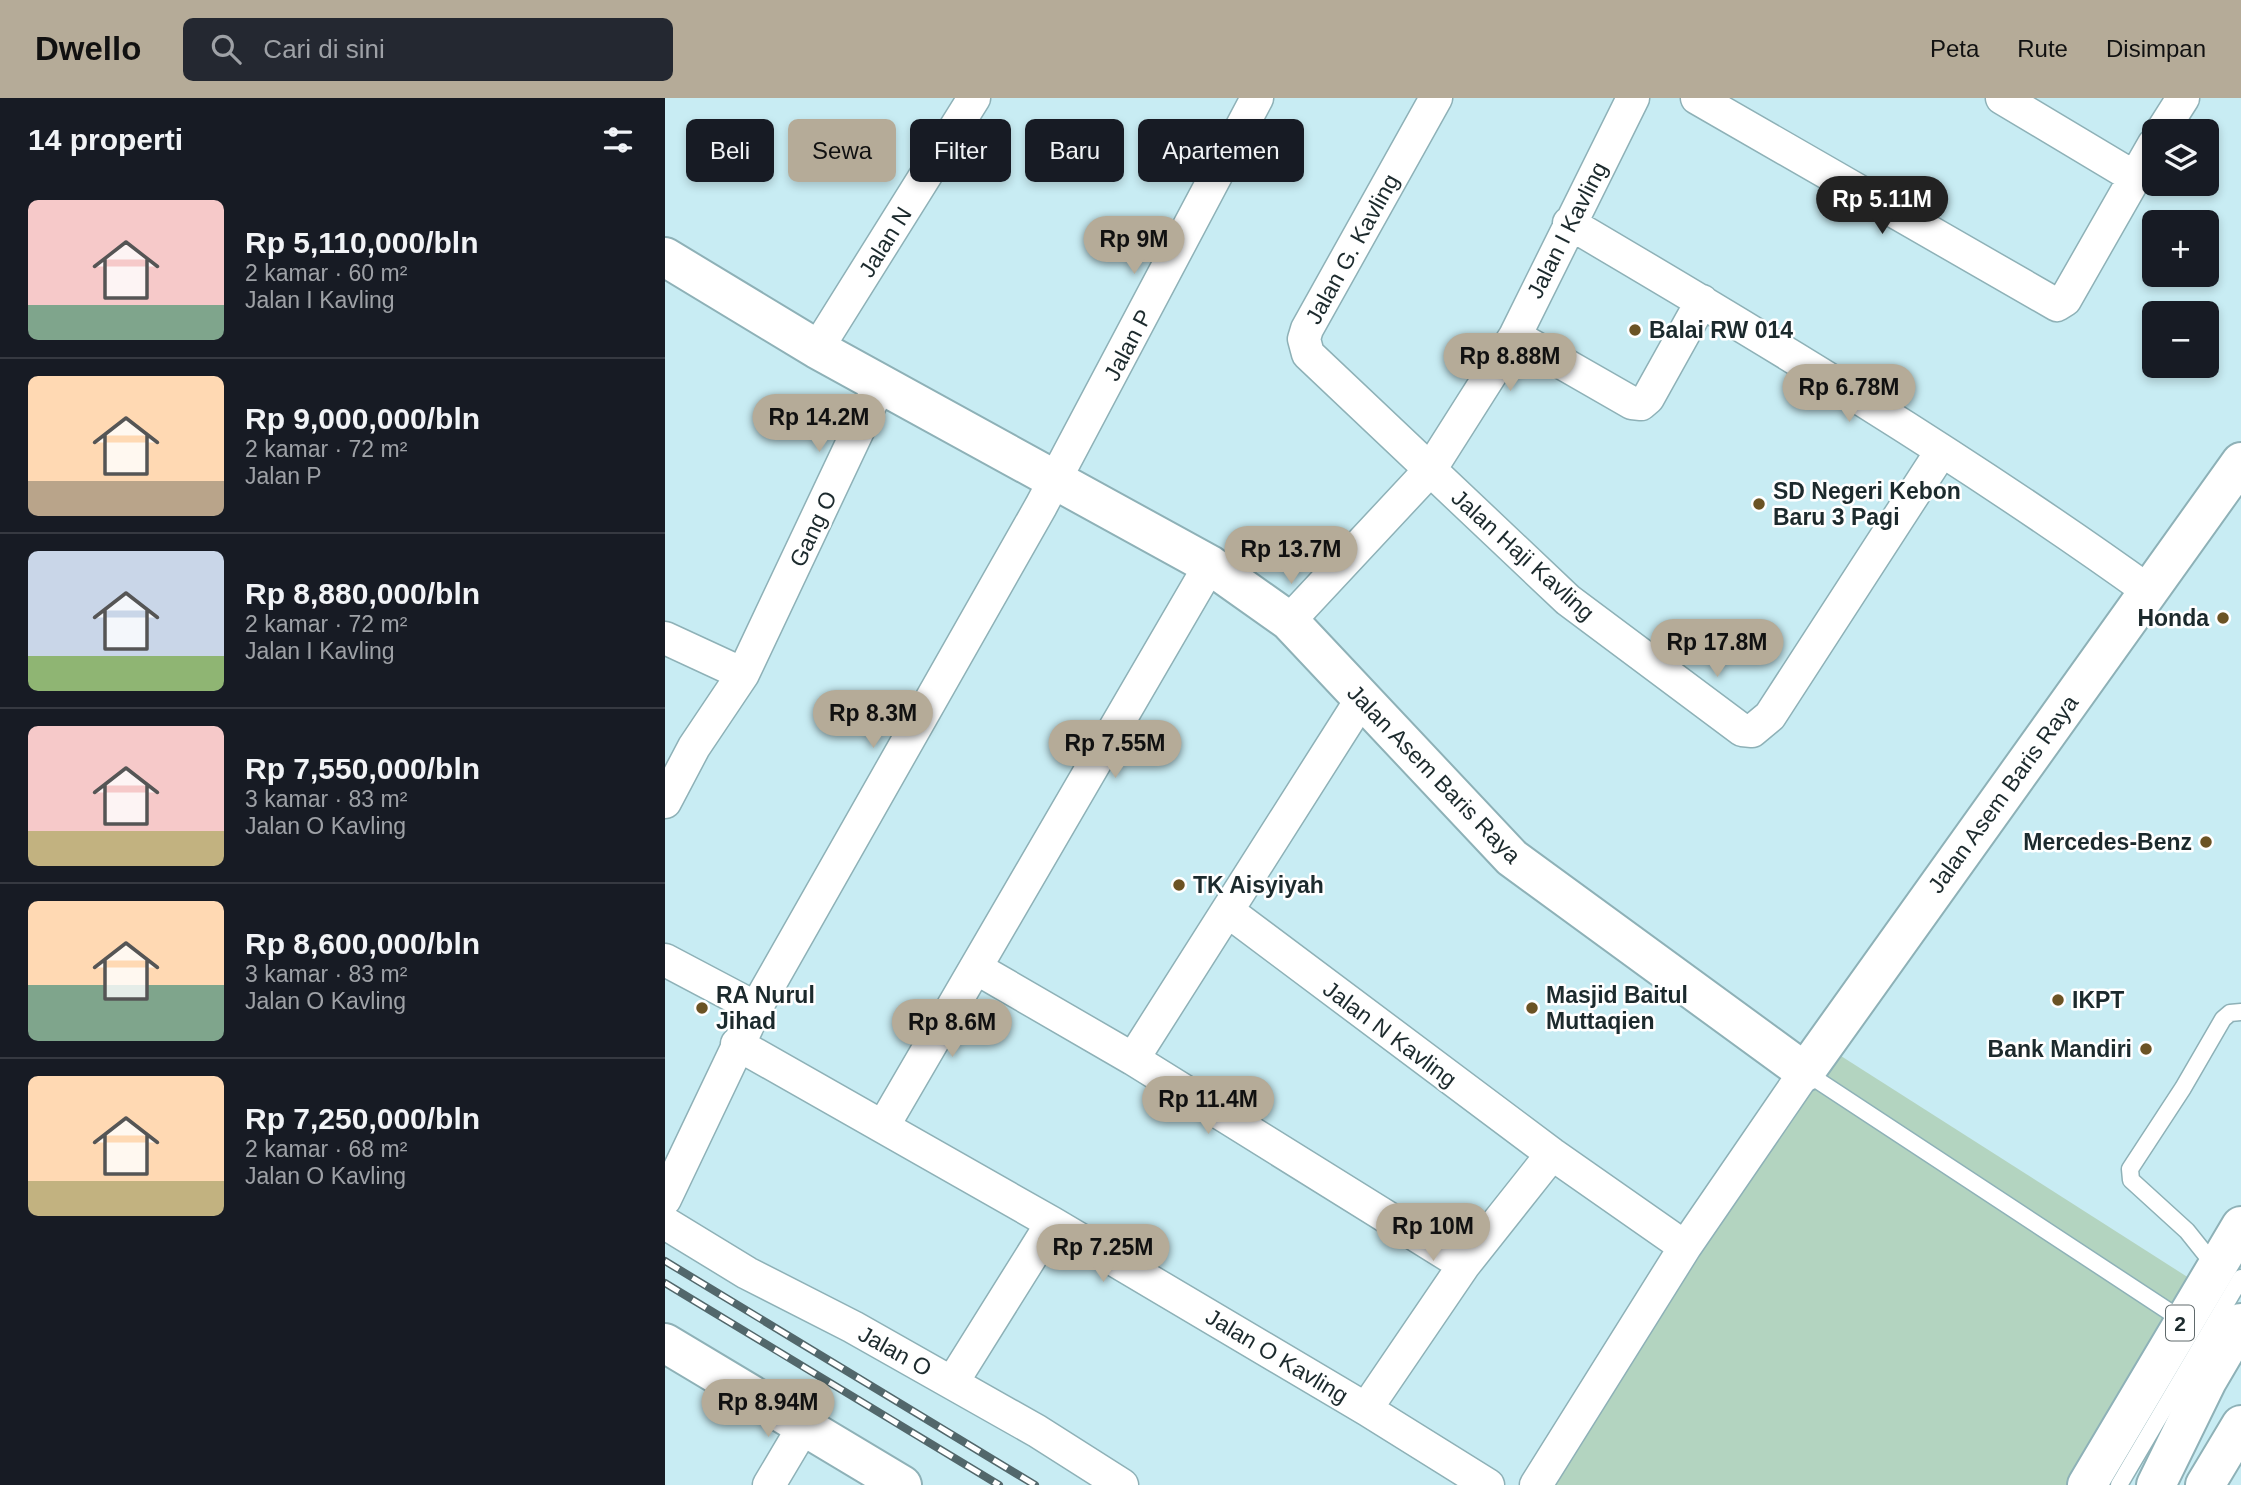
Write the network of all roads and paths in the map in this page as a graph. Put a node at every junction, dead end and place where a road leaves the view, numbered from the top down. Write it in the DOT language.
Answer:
graph roads {
  1 [pos="974,98"];
  2 [pos="1257,98"];
  3 [pos="1633,98"];
  4 [pos="1697,98"];
  5 [pos="2001,98"];
  6 [pos="2183,98"];
  7 [pos="1426,101"];
  8 [pos="2170,119"];
  9 [pos="2142,164"];
  10 [pos="2134,177"];
  11 [pos="1569,223"];
  12 [pos="665,257"];
  13 [pos="1702,301"];
  14 [pos="1515,336"];
  15 [pos="817,349"];
  16 [pos="880,384"];
  17 [pos="1941,452"];
  18 [pos="2241,462"];
  19 [pos="1430,470"];
  20 [pos="1055,479"];
  21 [pos="1210,565"];
  22 [pos="2150,592"];
  23 [pos="1289,621"];
  24 [pos="665,638"];
  25 [pos="743,674"];
  26 [pos="1361,700"];
  27 [pos="665,802"];
  28 [pos="1229,912"];
  29 [pos="665,960"];
  30 [pos="976,968"];
  31 [pos="756,1008"];
  32 [pos="2241,1012"];
  33 [pos="737,1044"];
  34 [pos="1133,1059"];
  35 [pos="1804,1072"];
  36 [pos="884,1125"];
  37 [pos="1552,1154"];
  38 [pos="665,1199"];
  39 [pos="665,1223"];
  40 [pos="1052,1223"];
  41 [pos="2241,1226"];
  42 [pos="1685,1247"];
  43 [pos="1464,1265"];
  44 [pos="2228,1272"];
  45 [pos="2182,1320"];
  46 [pos="2241,1323"];
  47 [pos="665,1343"];
  48 [pos="953,1383"];
  49 [pos="1366,1409"];
  50 [pos="2241,1425"];
  51 [pos="804,1426"];
  52 [pos="769,1485"];
  53 [pos="902,1485"];
  54 [pos="1122,1485"];
  55 [pos="1487,1485"];
  56 [pos="1536,1485"];
  57 [pos="2087,1485"];
  58 [pos="2119,1485"];
  59 [pos="2156,1485"];
  60 [pos="2205,1485"];
  1 -- 15 [label="street, Jalan N"];
  2 -- 20 [label="street, Jalan P"];
  3 -- 11 [label="street, Jalan I Kavling"];
  4 -- 10 [label="street"];
  5 -- 10 [label="street"];
  6 -- 8 [label="street"];
  7 -- 19 [label="street, Jalan G. Kavling"];
  9 -- 10 [label="street"];
  11 -- 13 [label="street"];
  11 -- 14 [label="street, Jalan I Kavling"];
  12 -- 15 [label="main road, Jalan Asem Baris Raya"];
  13 -- 14 [label="street"];
  13 -- 17 [label="street"];
  14 -- 19 [label="street, Jalan I Kavling"];
  15 -- 16 [label="main road, Jalan Asem Baris Raya"];
  16 -- 20 [label="main road, Jalan Asem Baris Raya"];
  16 -- 25 [label="street, Gang O"];
  17 -- 19 [label="street, Jalan Haji Kavling"];
  17 -- 22 [label="street"];
  18 -- 22 [label="main road, Jalan Asem Baris Raya"];
  19 -- 23 [label="street, Jalan I Kavling"];
  20 -- 21 [label="main road, Jalan Asem Baris Raya"];
  20 -- 31 [label="street, Jalan P"];
  21 -- 23 [label="main road, Jalan Asem Baris Raya"];
  21 -- 30 [label="street"];
  22 -- 35 [label="main road, Jalan Asem Baris Raya"];
  23 -- 26 [label="main road, Jalan Asem Baris Raya"];
  24 -- 25 [label="street"];
  25 -- 27 [label="street, Gang O"];
  26 -- 28 [label="street"];
  26 -- 35 [label="main road, Jalan Asem Baris Raya"];
  28 -- 34 [label="street"];
  28 -- 37 [label="street, Jalan N Kavling"];
  29 -- 31 [label="street"];
  30 -- 34 [label="street"];
  30 -- 36 [label="street"];
  31 -- 33 [label="street, Jalan P"];
  32 -- 44 [label="lane"];
  33 -- 36 [label="street, Jalan O Kavling"];
  33 -- 38 [label="street, Jalan P"];
  34 -- 43 [label="street"];
  35 -- 42 [label="street"];
  35 -- 45 [label="lane"];
  36 -- 40 [label="street, Jalan O Kavling"];
  37 -- 42 [label="street, Jalan N Kavling"];
  37 -- 43 [label="street"];
  39 -- 48 [label="street, Jalan O"];
  40 -- 48 [label="street"];
  40 -- 49 [label="street, Jalan O Kavling"];
  41 -- 44 [label="main road, 2"];
  42 -- 56 [label="street"];
  43 -- 49 [label="street"];
  44 -- 45 [label="main road, 2"];
  44 -- 58 [label="lane"];
  45 -- 57 [label="main road, 2"];
  46 -- 59 [label="main road"];
  47 -- 51 [label="main road"];
  48 -- 54 [label="street, Jalan O"];
  49 -- 55 [label="street, Jalan O Kavling"];
  50 -- 60 [label="main road"];
  51 -- 52 [label="street"];
  51 -- 53 [label="main road"];
}
